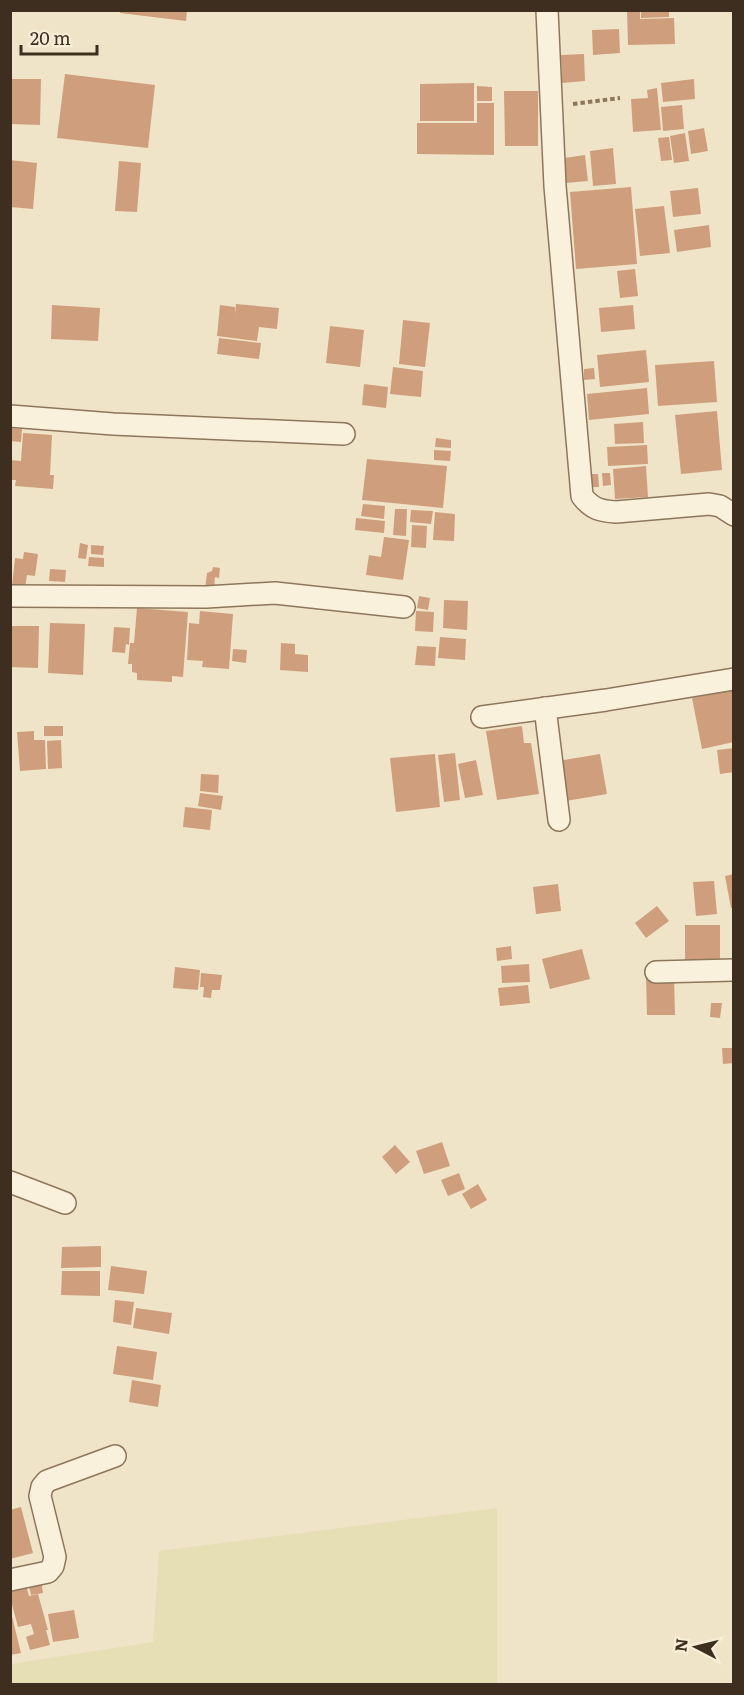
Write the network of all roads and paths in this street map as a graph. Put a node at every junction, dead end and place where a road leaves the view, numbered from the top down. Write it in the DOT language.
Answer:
graph roads {
  1 [pos="547,10"];
  2 [pos="620,98"];
  3 [pos="552,106"];
  4 [pos="10,416"];
  5 [pos="344,434"];
  6 [pos="734,515"];
  7 [pos="10,596"];
  8 [pos="404,608"];
  9 [pos="734,679"];
  10 [pos="545,708"];
  11 [pos="482,717"];
  12 [pos="559,820"];
  13 [pos="734,970"];
  14 [pos="656,972"];
  15 [pos="10,1182"];
  16 [pos="65,1203"];
  17 [pos="115,1456"];
  18 [pos="10,1580"];
  1 -- 3 [label="street"];
  2 -- 3 [label="path"];
  3 -- 6 [label="street"];
  4 -- 5 [label="street"];
  7 -- 8 [label="street"];
  9 -- 10 [label="street"];
  10 -- 11 [label="street"];
  10 -- 12 [label="street"];
  13 -- 14 [label="street"];
  15 -- 16 [label="street"];
  17 -- 18 [label="street"];
}
